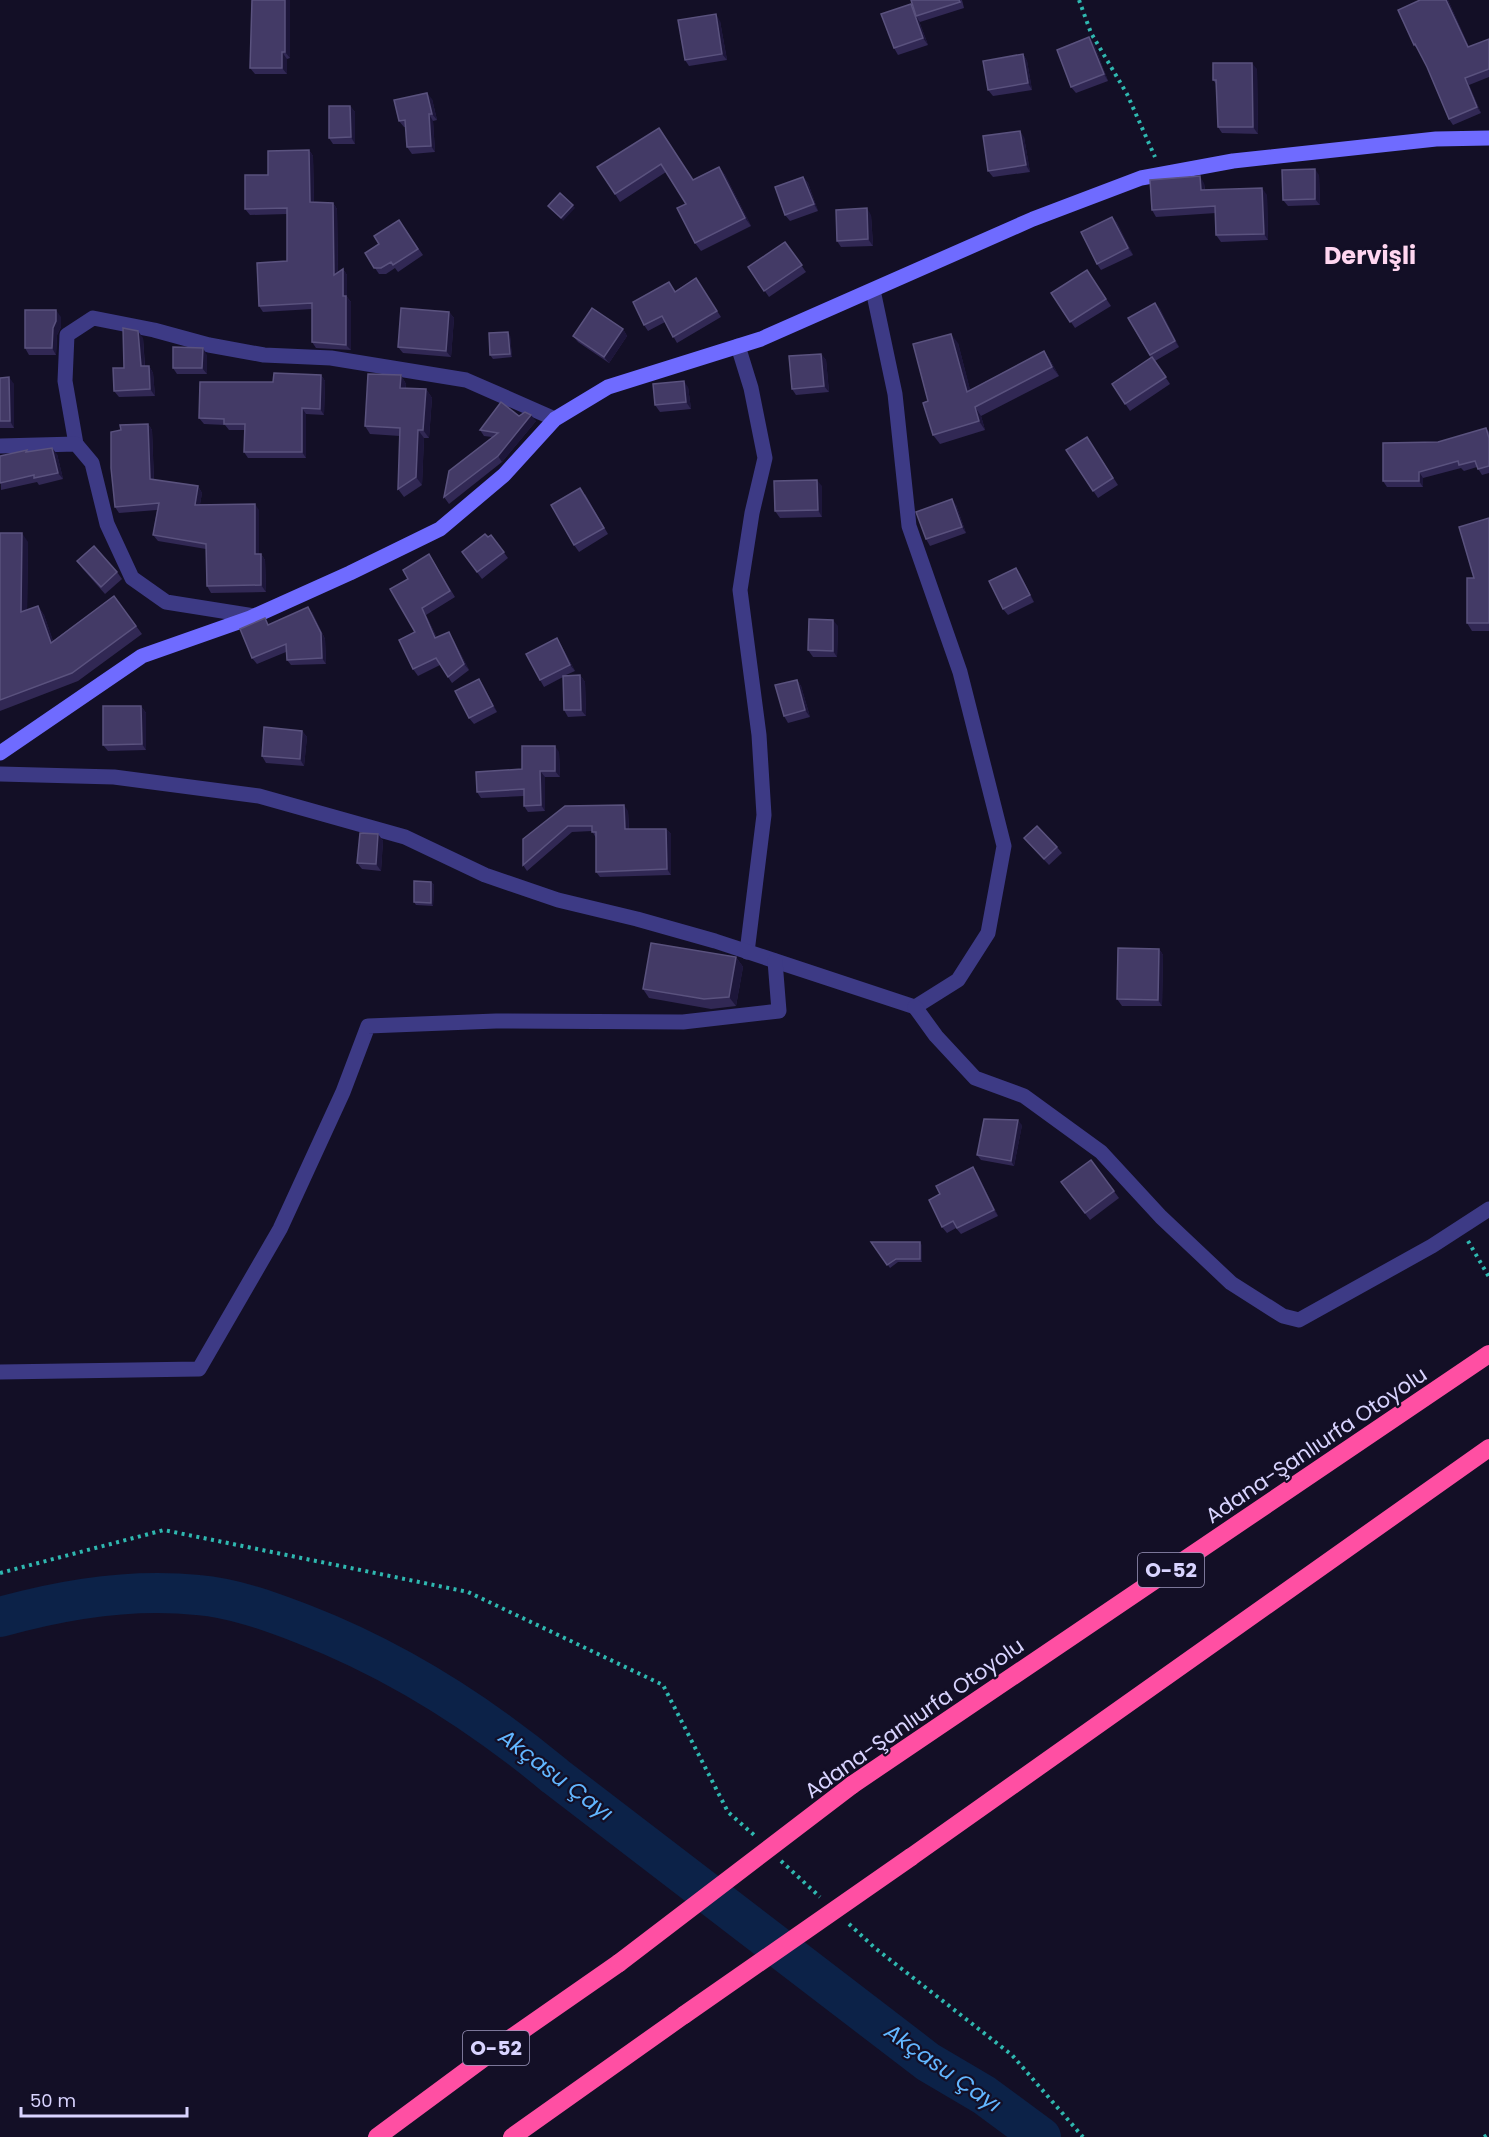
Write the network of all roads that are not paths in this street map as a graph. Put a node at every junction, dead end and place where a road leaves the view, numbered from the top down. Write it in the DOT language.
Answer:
graph roads {
  1 [pos="1489,138"];
  2 [pos="873,290"];
  3 [pos="738,346"];
  4 [pos="555,418"];
  5 [pos="76,444"];
  6 [pos="0,446"];
  7 [pos="254,616"];
  8 [pos="0,753"];
  9 [pos="0,774"];
  10 [pos="747,952"];
  11 [pos="775,961"];
  12 [pos="915,1007"];
  13 [pos="1489,1209"];
  14 [pos="1489,1354"];
  15 [pos="0,1372"];
  16 [pos="1489,1448"];
  17 [pos="377,2137"];
  18 [pos="512,2137"];
  1 -- 2 [label="street"];
  2 -- 3 [label="street"];
  2 -- 12 [label="street"];
  3 -- 4 [label="street"];
  3 -- 10 [label="street"];
  4 -- 5 [label="street"];
  4 -- 7 [label="street"];
  5 -- 6 [label="street"];
  5 -- 7 [label="street"];
  7 -- 8 [label="street"];
  9 -- 10 [label="street"];
  10 -- 11 [label="street"];
  11 -- 12 [label="street"];
  11 -- 15 [label="street"];
  12 -- 13 [label="street"];
  14 -- 17 [label="highway, Adana-Şanlıurfa Otoyolu / O-52, bridge"];
  16 -- 18 [label="highway, bridge"];
}
